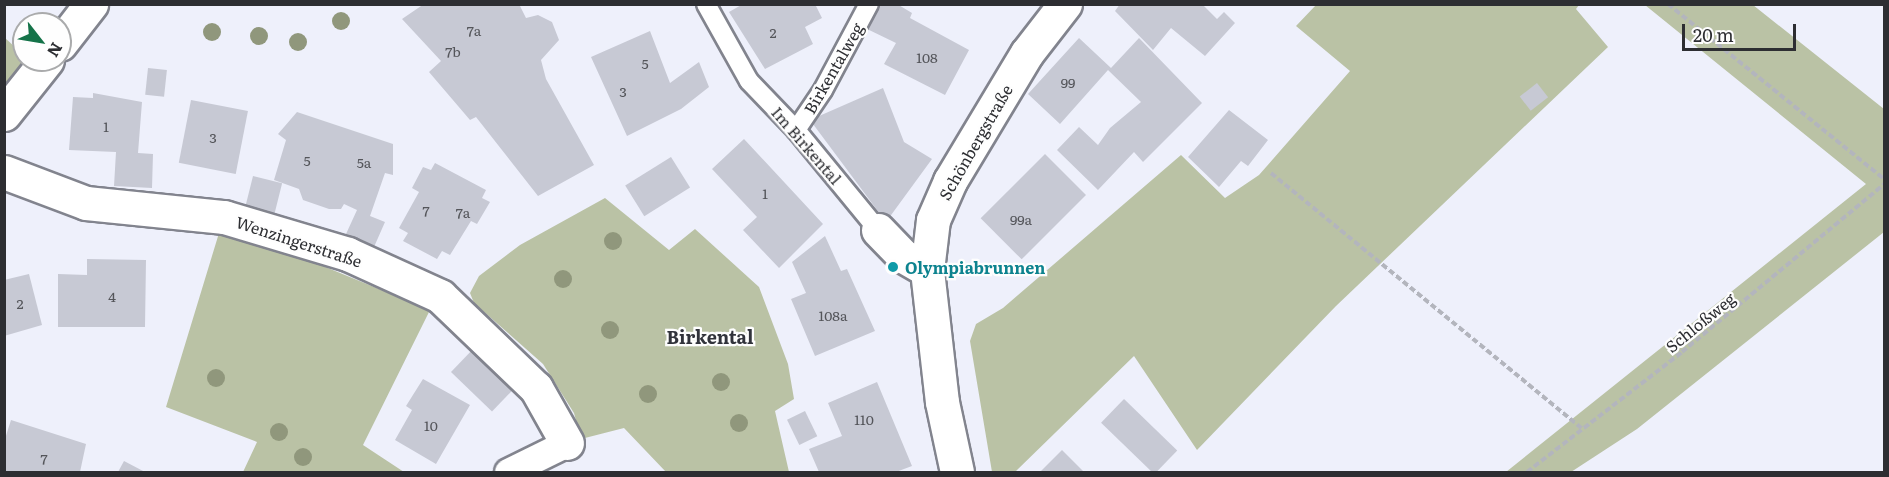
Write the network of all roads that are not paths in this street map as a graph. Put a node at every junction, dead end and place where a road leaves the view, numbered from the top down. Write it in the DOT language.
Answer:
graph roads {
  1 [pos="92,4"];
  2 [pos="706,4"];
  3 [pos="868,4"];
  4 [pos="1065,4"];
  5 [pos="72,29"];
  6 [pos="37,72"];
  7 [pos="4,114"];
  8 [pos="796,130"];
  9 [pos="4,172"];
  10 [pos="878,230"];
  11 [pos="927,270"];
  12 [pos="567,442"];
  13 [pos="508,472"];
  14 [pos="957,472"];
  1 -- 5 [label="street"];
  2 -- 8 [label="lane, Im Birkental"];
  3 -- 8 [label="lane, Birkentalweg"];
  4 -- 11 [label="street, Schönbergstraße"];
  6 -- 7 [label="street"];
  8 -- 10 [label="lane, Im Birkental"];
  9 -- 12 [label="street, Wenzingerstraße"];
  10 -- 11 [label="street, Im Birkental"];
  11 -- 14 [label="street, Schönbergstraße"];
  12 -- 13 [label="street, Wenzingerstraße"];
}
